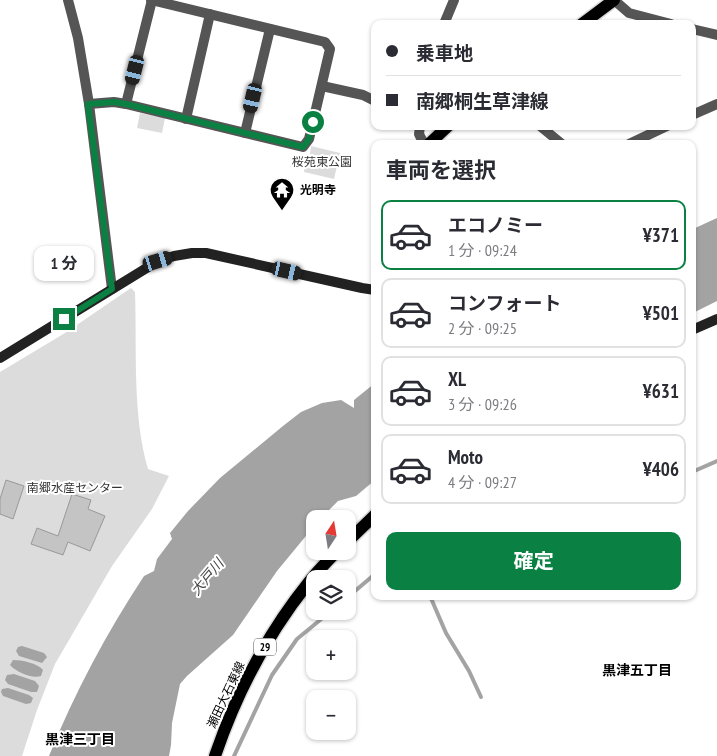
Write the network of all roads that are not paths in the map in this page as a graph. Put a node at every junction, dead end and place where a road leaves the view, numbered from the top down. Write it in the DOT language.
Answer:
graph roads {
  1 [pos="68,0"];
  2 [pos="151,0"];
  3 [pos="454,0"];
  4 [pos="614,0"];
  5 [pos="210,14"];
  6 [pos="446,20"];
  7 [pos="587,20"];
  8 [pos="656,20"];
  9 [pos="270,29"];
  10 [pos="696,30"];
  11 [pos="717,35"];
  12 [pos="322,86"];
  13 [pos="371,99"];
  14 [pos="88,104"];
  15 [pos="126,104"];
  16 [pos="717,104"];
  17 [pos="696,113"];
  18 [pos="186,118"];
  19 [pos="444,130"];
  20 [pos="545,130"];
  21 [pos="649,131"];
  22 [pos="245,133"];
  23 [pos="432,140"];
  24 [pos="557,140"];
  25 [pos="635,140"];
  26 [pos="112,289"];
  27 [pos="371,289"];
  28 [pos="717,319"];
  29 [pos="696,328"];
  30 [pos="0,358"];
  31 [pos="371,519"];
  32 [pos="356,533"];
  33 [pos="329,560"];
  34 [pos="215,756"];
  1 -- 14 [label="street"];
  2 -- 5 [label="street"];
  2 -- 15 [label="street"];
  3 -- 6 [label="street"];
  4 -- 7 [label="main road"];
  4 -- 8 [label="street"];
  5 -- 9 [label="street"];
  5 -- 18 [label="street"];
  9 -- 12 [label="street"];
  9 -- 22 [label="street"];
  10 -- 11 [label="street"];
  12 -- 13 [label="street"];
  12 -- 22 [label="street"];
  14 -- 15 [label="street"];
  14 -- 26 [label="street"];
  15 -- 18 [label="street"];
  16 -- 17 [label="street"];
  18 -- 22 [label="street"];
  19 -- 23 [label="main road"];
  20 -- 24 [label="street"];
  21 -- 25 [label="street"];
  26 -- 27 [label="main road"];
  26 -- 30 [label="main road"];
  28 -- 29 [label="main road"];
  31 -- 32 [label="main road"];
  33 -- 34 [label="main road, 瀬田大石東線 / 29"];
}
